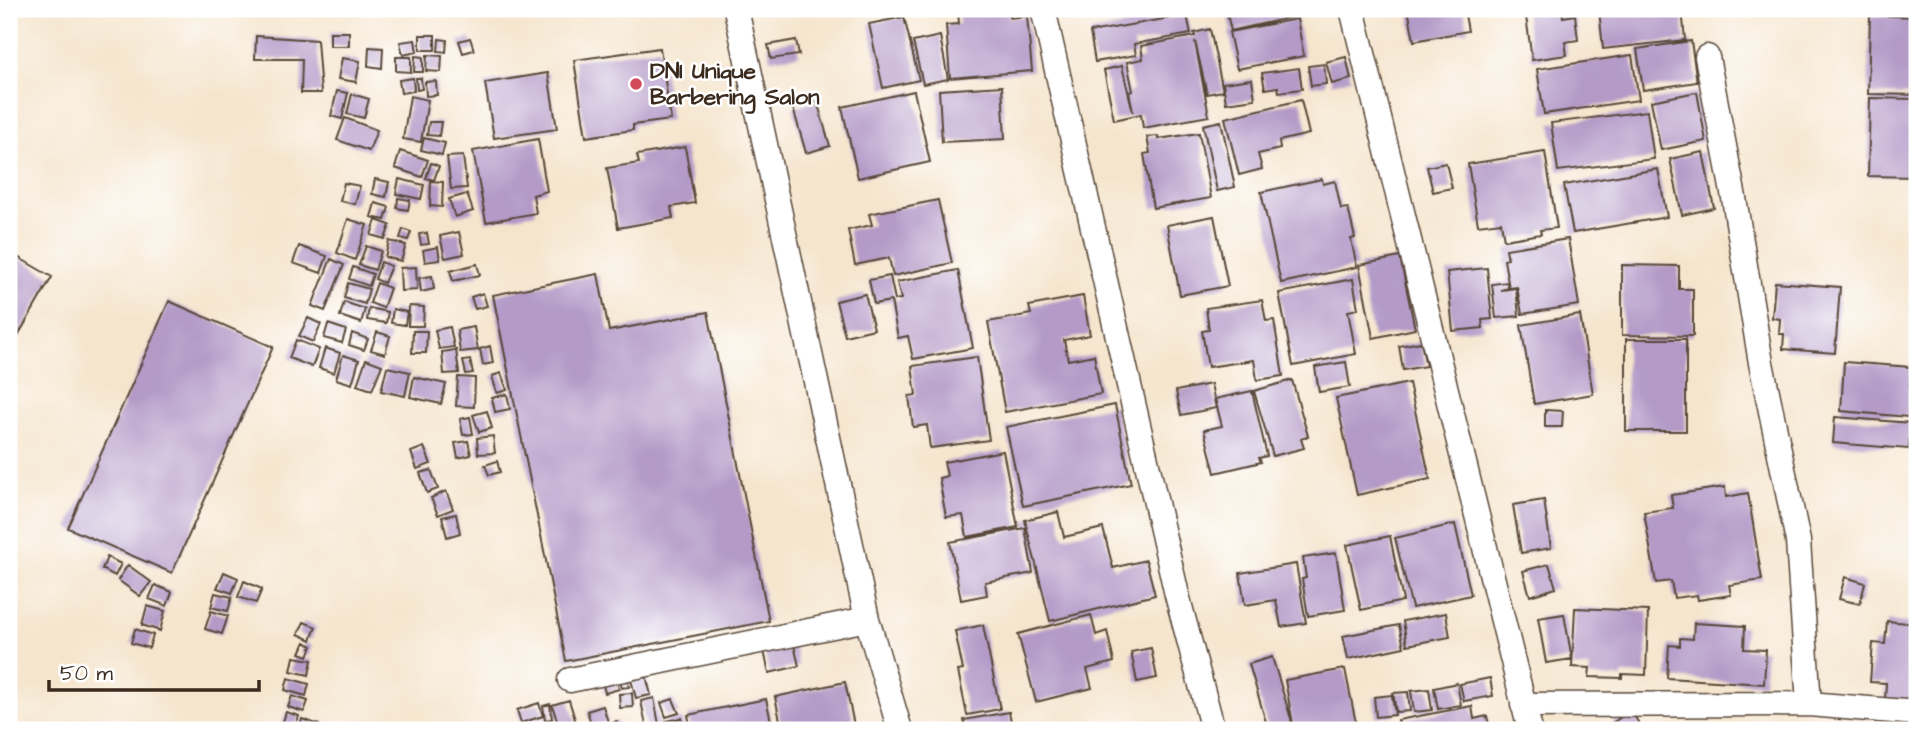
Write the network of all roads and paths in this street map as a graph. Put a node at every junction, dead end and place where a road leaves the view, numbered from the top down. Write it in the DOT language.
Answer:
graph roads {
  1 [pos="736,9"];
  2 [pos="1043,9"];
  3 [pos="1352,9"];
  4 [pos="1707,57"];
  5 [pos="867,619"];
  6 [pos="570,680"];
  7 [pos="1809,704"];
  8 [pos="1523,705"];
  9 [pos="1917,713"];
  10 [pos="900,730"];
  11 [pos="1213,730"];
  12 [pos="1530,730"];
  1 -- 5 [label="street"];
  2 -- 11 [label="street"];
  3 -- 8 [label="street"];
  4 -- 7 [label="street"];
  5 -- 6 [label="street"];
  5 -- 10 [label="street"];
  7 -- 8 [label="street"];
  7 -- 9 [label="street"];
  8 -- 12 [label="street"];
}
